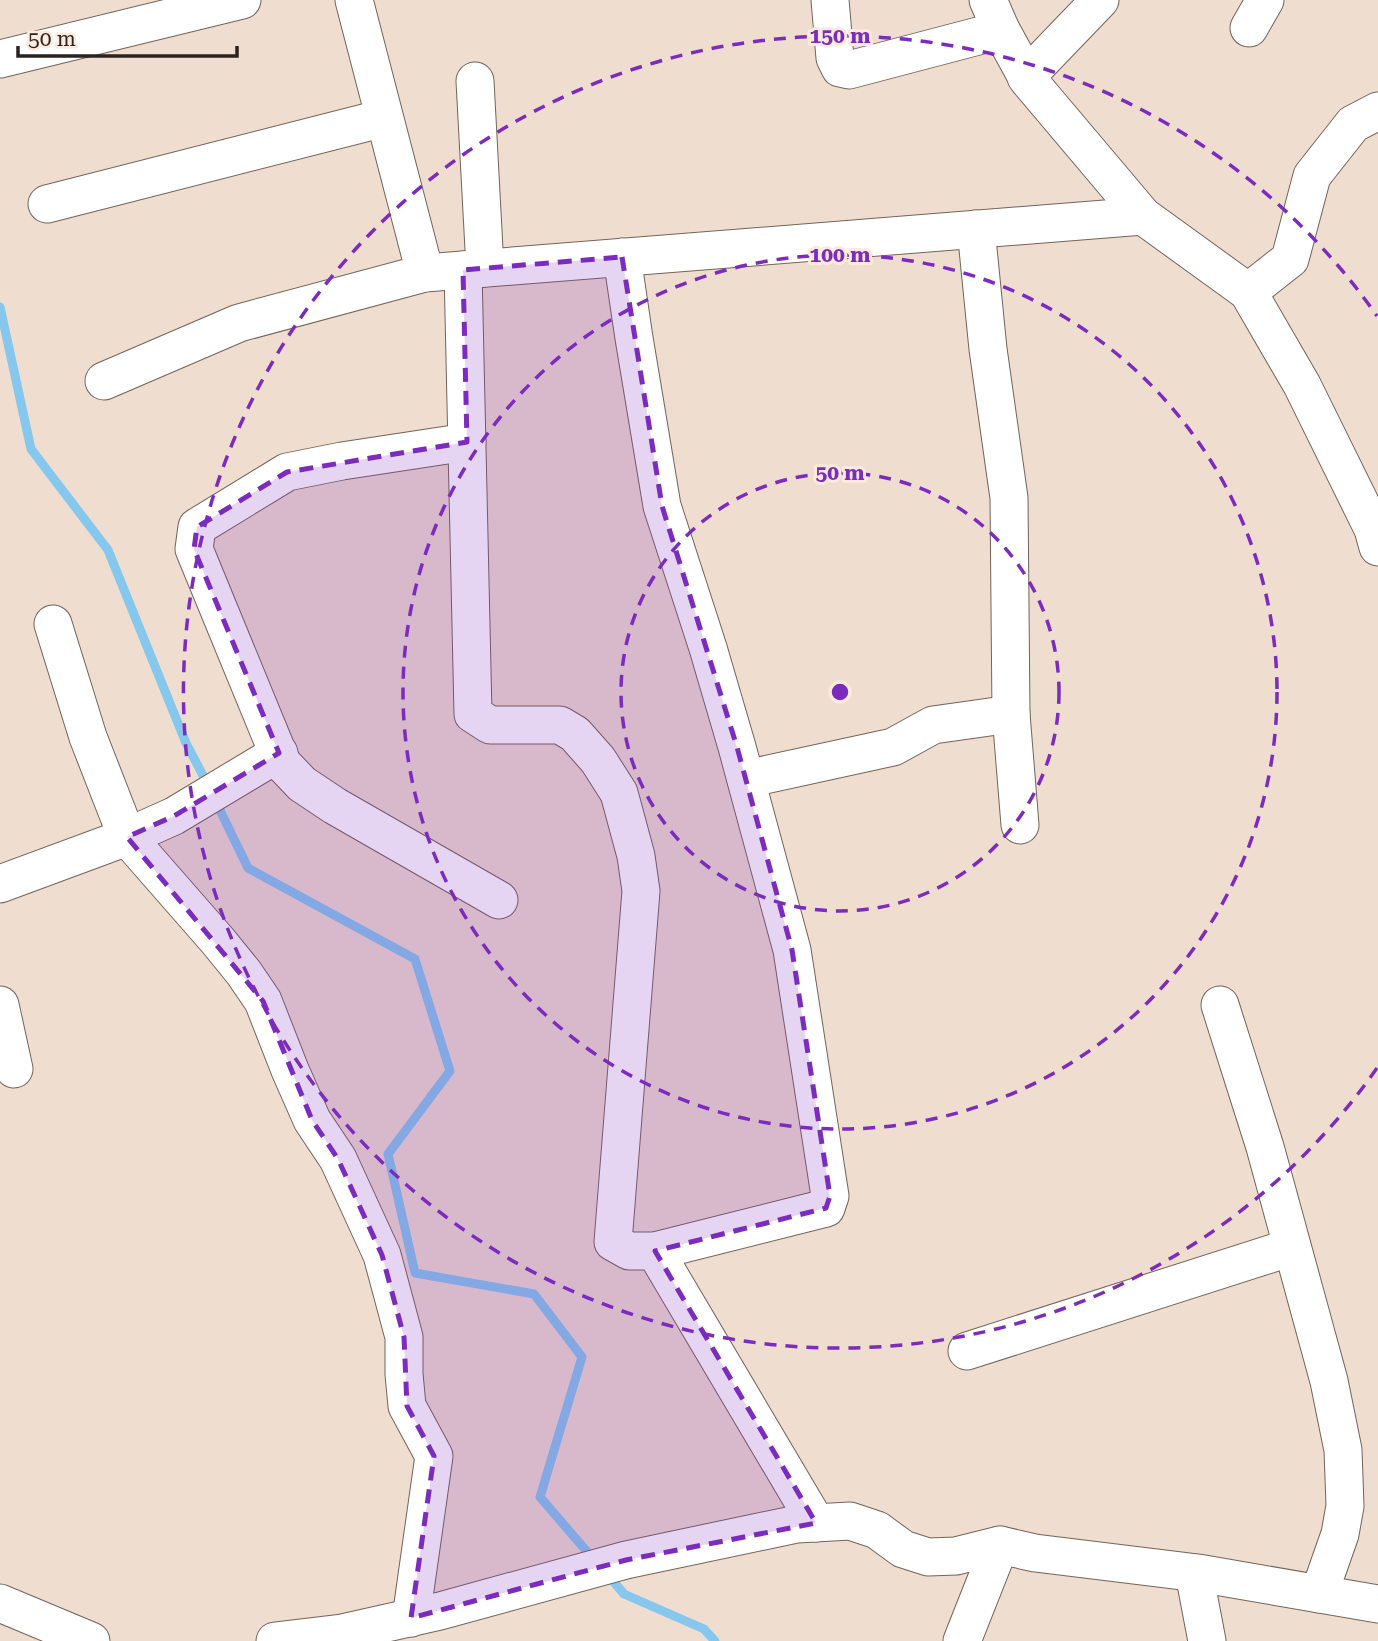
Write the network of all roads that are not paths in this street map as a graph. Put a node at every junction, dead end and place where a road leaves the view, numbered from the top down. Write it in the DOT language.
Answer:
graph roads {
  1 [pos="242,0"];
  2 [pos="354,0"];
  3 [pos="830,0"];
  4 [pos="1100,0"];
  5 [pos="994,15"];
  6 [pos="0,59"];
  7 [pos="1026,77"];
  8 [pos="475,81"];
  9 [pos="1378,111"];
  10 [pos="384,118"];
  11 [pos="47,204"];
  12 [pos="1143,216"];
  13 [pos="975,229"];
  14 [pos="622,257"];
  15 [pos="474,269"];
  16 [pos="425,273"];
  17 [pos="1248,292"];
  18 [pos="104,381"];
  19 [pos="467,442"];
  20 [pos="1378,547"];
  21 [pos="53,624"];
  22 [pos="1011,714"];
  23 [pos="279,753"];
  24 [pos="746,779"];
  25 [pos="1020,825"];
  26 [pos="127,837"];
  27 [pos="0,884"];
  28 [pos="499,901"];
  29 [pos="1220,1005"];
  30 [pos="0,1006"];
  31 [pos="14,1069"];
  32 [pos="1292,1247"];
  33 [pos="655,1251"];
  34 [pos="967,1351"];
  35 [pos="816,1523"];
  36 [pos="1000,1545"];
  37 [pos="1194,1573"];
  38 [pos="1319,1594"];
  39 [pos="0,1602"];
  40 [pos="1378,1604"];
  41 [pos="385,1628"];
  42 [pos="91,1641"];
  43 [pos="275,1641"];
  44 [pos="962,1641"];
  45 [pos="1207,1641"];
  1 -- 6 [label="street"];
  2 -- 10 [label="street"];
  3 -- 5 [label="street"];
  4 -- 7 [label="street"];
  5 -- 7 [label="street"];
  7 -- 12 [label="street"];
  8 -- 15 [label="street"];
  9 -- 17 [label="street"];
  10 -- 11 [label="street"];
  10 -- 16 [label="street"];
  12 -- 13 [label="street"];
  12 -- 17 [label="street"];
  13 -- 14 [label="street"];
  13 -- 22 [label="street"];
  14 -- 15 [label="street"];
  14 -- 24 [label="street"];
  15 -- 16 [label="street"];
  15 -- 19 [label="street"];
  16 -- 18 [label="street"];
  17 -- 20 [label="street"];
  19 -- 23 [label="street"];
  19 -- 33 [label="street"];
  21 -- 26 [label="street"];
  22 -- 24 [label="street"];
  22 -- 25 [label="street"];
  23 -- 26 [label="street"];
  23 -- 28 [label="street"];
  24 -- 33 [label="street"];
  26 -- 27 [label="street"];
  26 -- 41 [label="street"];
  29 -- 32 [label="street"];
  30 -- 31 [label="street"];
  32 -- 34 [label="street"];
  32 -- 38 [label="street"];
  33 -- 35 [label="street"];
  35 -- 36 [label="street"];
  35 -- 41 [label="street"];
  36 -- 37 [label="street"];
  36 -- 44 [label="street"];
  37 -- 38 [label="street"];
  37 -- 45 [label="street"];
  38 -- 40 [label="street"];
  39 -- 42 [label="street"];
  41 -- 43 [label="street"];
}
